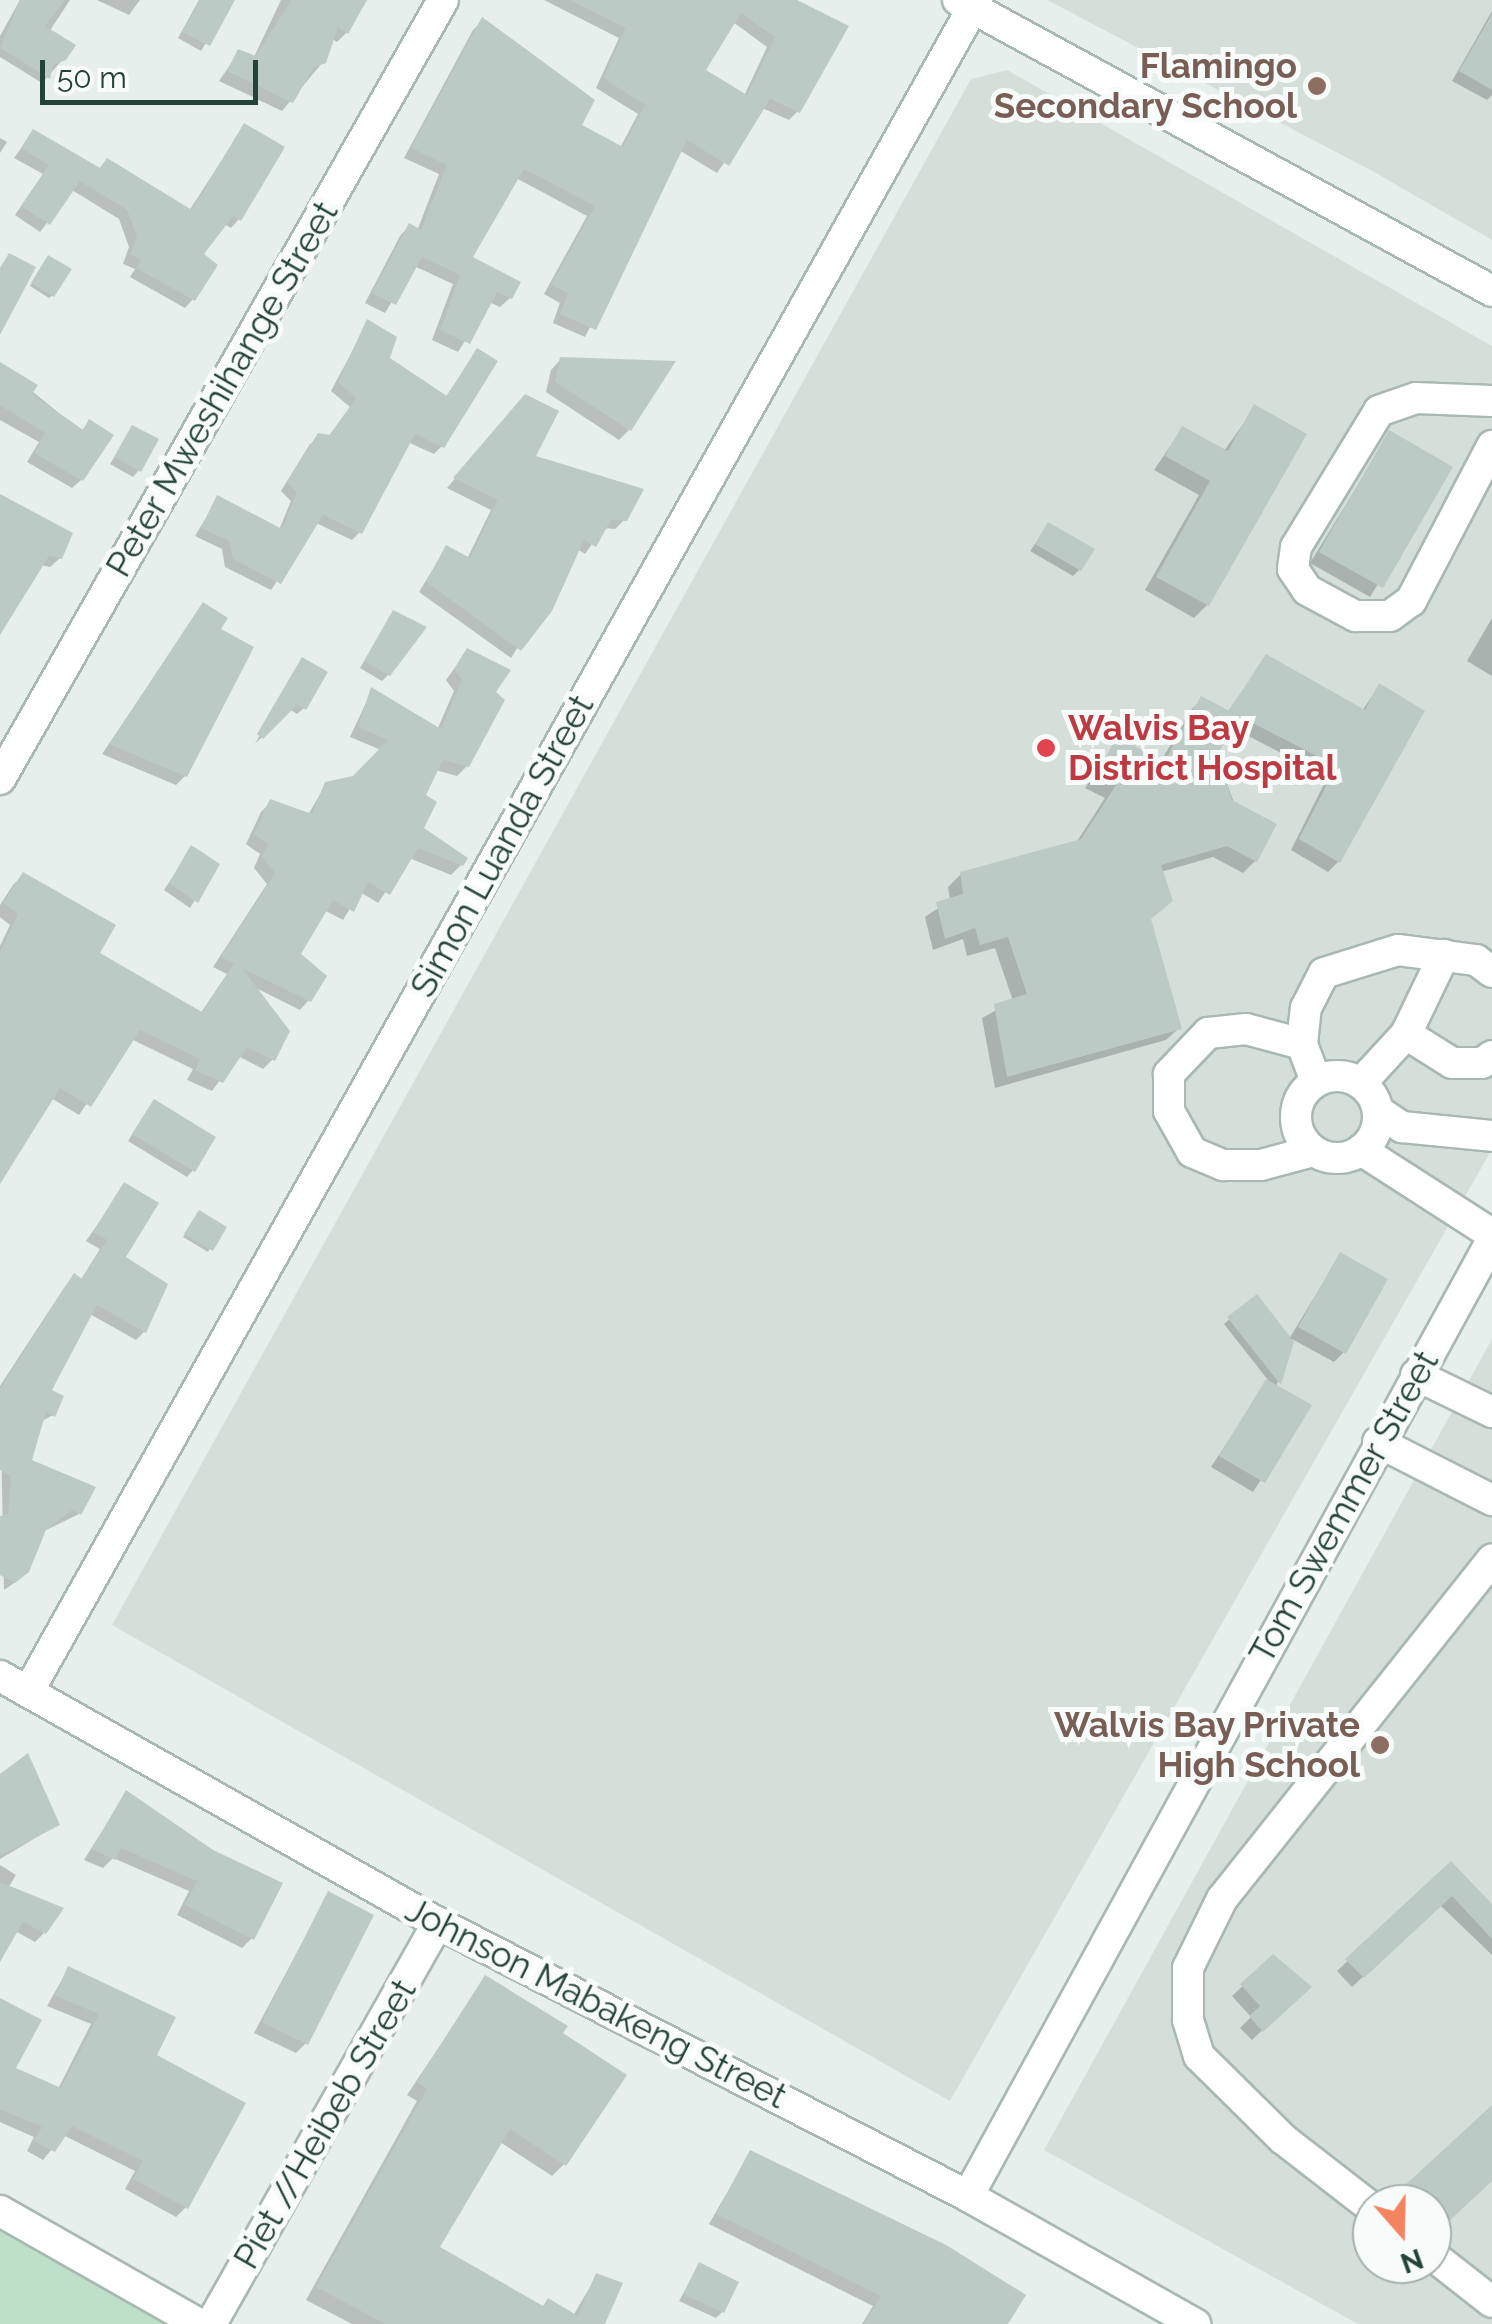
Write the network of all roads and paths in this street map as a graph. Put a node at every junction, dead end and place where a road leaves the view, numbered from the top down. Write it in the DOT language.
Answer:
graph roads {
  1 [pos="443,0"];
  2 [pos="969,3"];
  3 [pos="1492,291"];
  4 [pos="1492,400"];
  5 [pos="1492,446"];
  6 [pos="0,778"];
  7 [pos="1444,956"];
  8 [pos="1492,972"];
  9 [pos="1406,1034"];
  10 [pos="1302,1044"];
  11 [pos="1492,1056"];
  12 [pos="1316,1081"];
  13 [pos="1361,1083"];
  14 [pos="1378,1111"];
  15 [pos="1492,1136"];
  16 [pos="1362,1150"];
  17 [pos="1313,1151"];
  18 [pos="1492,1237"];
  19 [pos="1416,1374"];
  20 [pos="1492,1412"];
  21 [pos="1378,1442"];
  22 [pos="1492,1500"];
  23 [pos="1492,1558"];
  24 [pos="0,1676"];
  25 [pos="28,1692"];
  26 [pos="438,1924"];
  27 [pos="1352,2192"];
  28 [pos="968,2196"];
  29 [pos="0,2212"];
  30 [pos="1452,2271"];
  31 [pos="1492,2302"];
  32 [pos="199,2324"];
  33 [pos="211,2324"];
  34 [pos="1195,2324"];
  1 -- 6 [label="street, Peter Mweshihange Street"];
  2 -- 3 [label="street"];
  2 -- 25 [label="street, Simon Luanda Street"];
  4 -- 5 [label="street"];
  7 -- 8 [label="street"];
  7 -- 9 [label="street"];
  7 -- 10 [label="street"];
  9 -- 11 [label="street"];
  9 -- 13 [label="street"];
  10 -- 12 [label="street"];
  10 -- 17 [label="street"];
  12 -- 13 [label="street"];
  12 -- 17 [label="street"];
  13 -- 14 [label="street"];
  14 -- 15 [label="street"];
  14 -- 16 [label="street"];
  16 -- 17 [label="street"];
  16 -- 18 [label="street"];
  18 -- 19 [label="street, Tom Swemmer Street"];
  19 -- 20 [label="street"];
  19 -- 21 [label="street, Tom Swemmer Street"];
  21 -- 22 [label="street"];
  21 -- 28 [label="street, Tom Swemmer Street"];
  23 -- 27 [label="street"];
  24 -- 25 [label="street, Johnson Mabakeng Street"];
  25 -- 26 [label="street, Johnson Mabakeng Street"];
  26 -- 28 [label="street, Johnson Mabakeng Street"];
  26 -- 33 [label="street, Piet //Heibeb Street"];
  28 -- 34 [label="street, Johnson Mabakeng Street"];
  29 -- 32 [label="street"];
  30 -- 31 [label="street"];
}
